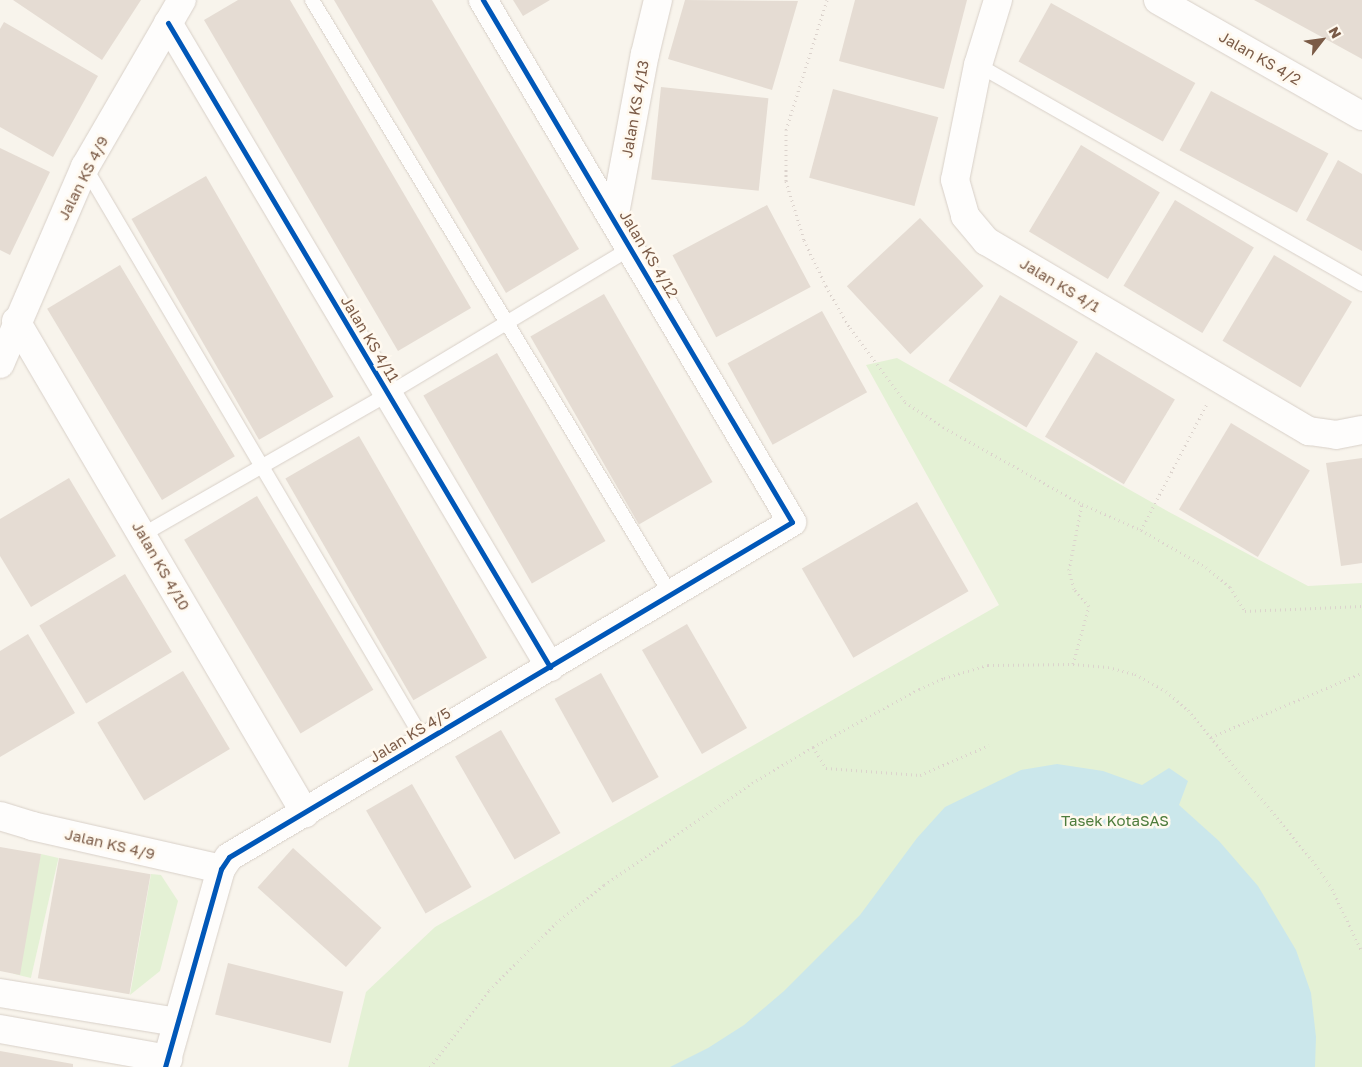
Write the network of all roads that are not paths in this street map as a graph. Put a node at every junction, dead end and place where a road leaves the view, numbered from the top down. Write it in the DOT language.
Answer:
graph roads {
  1 [pos="182,0"];
  2 [pos="312,0"];
  3 [pos="483,0"];
  4 [pos="658,0"];
  5 [pos="998,0"];
  6 [pos="1158,0"];
  7 [pos="168,23"];
  8 [pos="978,65"];
  9 [pos="1362,116"];
  10 [pos="85,167"];
  11 [pos="614,219"];
  12 [pos="632,248"];
  13 [pos="1362,284"];
  14 [pos="16,321"];
  15 [pos="507,323"];
  16 [pos="0,364"];
  17 [pos="388,394"];
  18 [pos="1362,430"];
  19 [pos="262,466"];
  20 [pos="792,522"];
  21 [pos="142,534"];
  22 [pos="671,595"];
  23 [pos="550,666"];
  24 [pos="424,741"];
  25 [pos="305,813"];
  26 [pos="0,816"];
  27 [pos="221,869"];
  28 [pos="0,993"];
  29 [pos="178,1022"];
  30 [pos="0,1029"];
  31 [pos="167,1063"];
  1 -- 7 [label="street, Jalan KS 4/9"];
  2 -- 15 [label="lane"];
  3 -- 11 [label="street, Jalan KS 4/12"];
  4 -- 11 [label="street, Jalan KS 4/13"];
  5 -- 8 [label="street, Jalan KS 4/1"];
  6 -- 9 [label="street, Jalan KS 4/2"];
  7 -- 10 [label="street, Jalan KS 4/9"];
  7 -- 17 [label="street, Jalan KS 4/11"];
  8 -- 13 [label="lane"];
  8 -- 18 [label="street, Jalan KS 4/1"];
  10 -- 14 [label="street, Jalan KS 4/9"];
  10 -- 19 [label="lane"];
  11 -- 12 [label="street, Jalan KS 4/12"];
  12 -- 15 [label="lane"];
  12 -- 20 [label="street, Jalan KS 4/12"];
  14 -- 16 [label="street, Jalan KS 4/9"];
  14 -- 21 [label="street, Jalan KS 4/10"];
  15 -- 17 [label="lane"];
  15 -- 22 [label="lane"];
  17 -- 19 [label="lane"];
  17 -- 23 [label="street, Jalan KS 4/11"];
  19 -- 21 [label="lane"];
  19 -- 24 [label="lane"];
  20 -- 22 [label="street, Jalan KS 4/5"];
  21 -- 25 [label="street, Jalan KS 4/10"];
  22 -- 23 [label="street, Jalan KS 4/5"];
  23 -- 24 [label="street, Jalan KS 4/5"];
  24 -- 25 [label="street, Jalan KS 4/5"];
  25 -- 27 [label="street, Jalan KS 4/5"];
  26 -- 27 [label="street, Jalan KS 4/9"];
  27 -- 29 [label="street, Jalan KS 4/5"];
  28 -- 29 [label="street"];
  29 -- 31 [label="street, Jalan KS 4/5"];
  30 -- 31 [label="street"];
}
